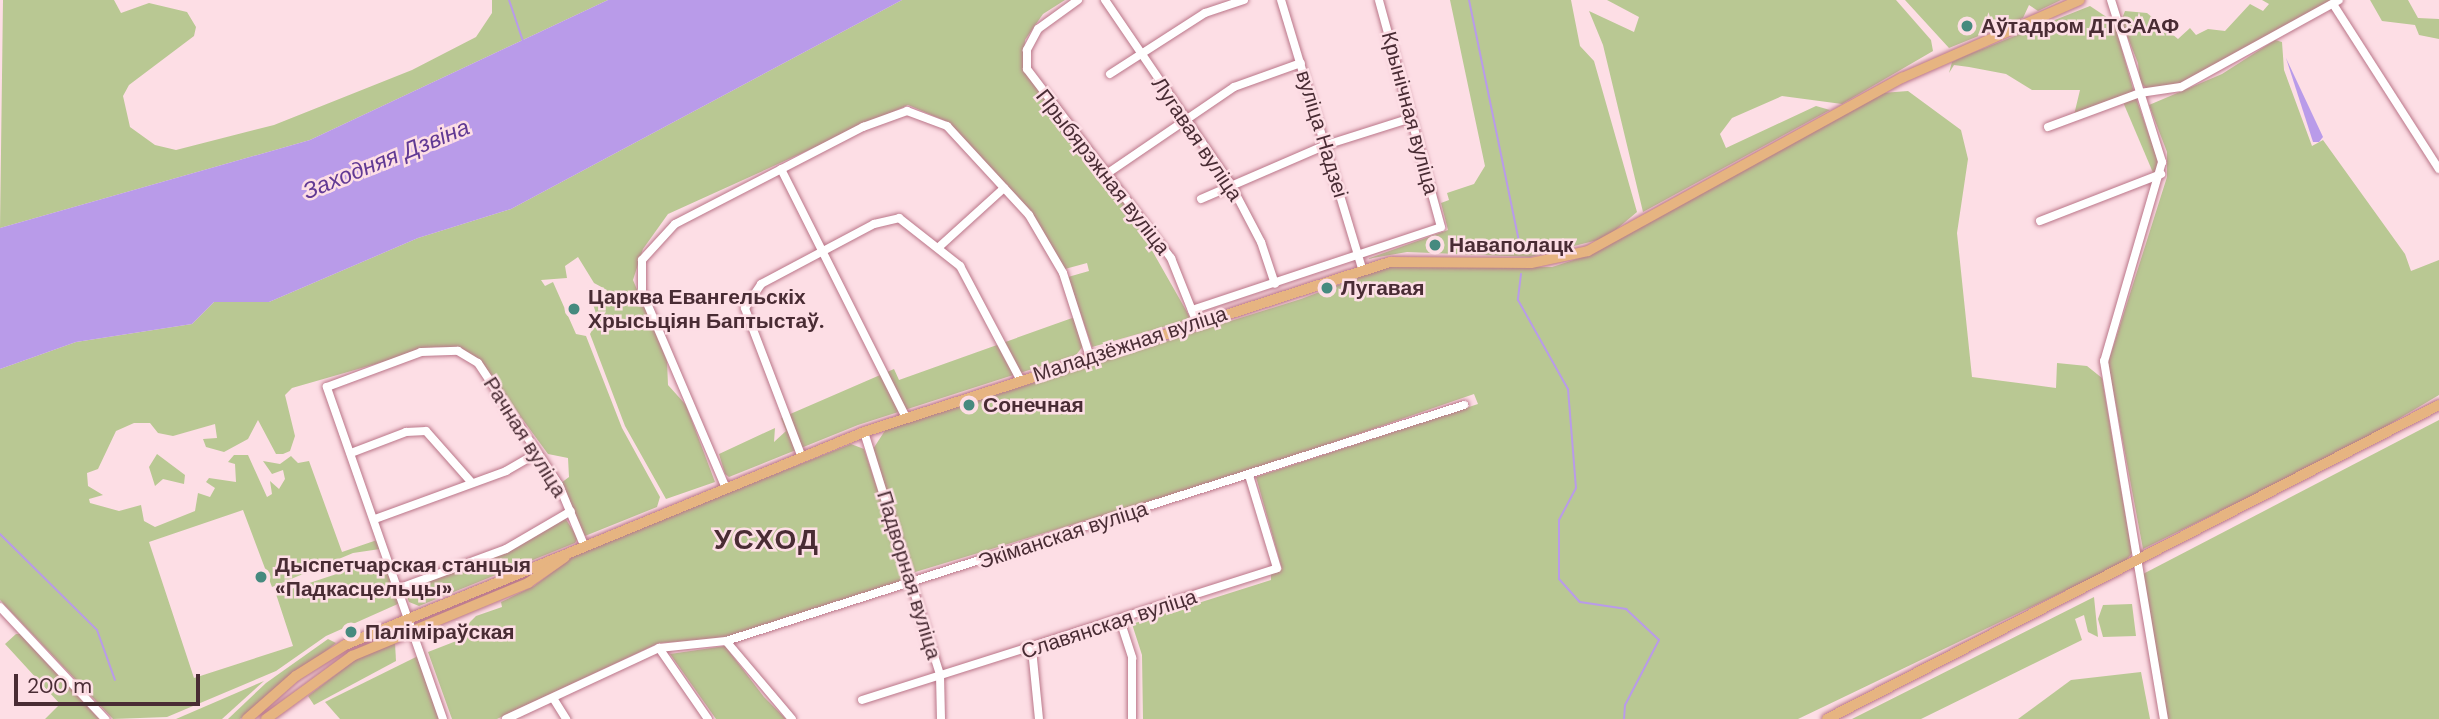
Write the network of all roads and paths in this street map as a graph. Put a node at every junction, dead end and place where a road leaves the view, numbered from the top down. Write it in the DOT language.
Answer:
graph roads {
  1 [pos="1078,0"];
  2 [pos="1105,0"];
  3 [pos="1244,0"];
  4 [pos="1281,0"];
  5 [pos="1379,0"];
  6 [pos="2080,0"];
  7 [pos="2111,0"];
  8 [pos="2336,2"];
  9 [pos="1138,51"];
  10 [pos="1301,63"];
  11 [pos="1110,74"];
  12 [pos="2140,93"];
  13 [pos="1184,118"];
  14 [pos="1411,118"];
  15 [pos="2048,127"];
  16 [pos="1326,145"];
  17 [pos="781,169"];
  18 [pos="2439,169"];
  19 [pos="2161,174"];
  20 [pos="1105,175"];
  21 [pos="1230,183"];
  22 [pos="1004,188"];
  23 [pos="1201,199"];
  24 [pos="2040,221"];
  25 [pos="939,247"];
  26 [pos="824,250"];
  27 [pos="1358,256"];
  28 [pos="1362,269"];
  29 [pos="1275,284"];
  30 [pos="1192,310"];
  31 [pos="1197,323"];
  32 [pos="1090,357"];
  33 [pos="1020,379"];
  34 [pos="1464,405"];
  35 [pos="2439,405"];
  36 [pos="906,417"];
  37 [pos="863,432"];
  38 [pos="351,453"];
  39 [pos="537,453"];
  40 [pos="801,455"];
  41 [pos="1249,475"];
  42 [pos="472,483"];
  43 [pos="725,486"];
  44 [pos="571,512"];
  45 [pos="375,519"];
  46 [pos="584,545"];
  47 [pos="2138,563"];
  48 [pos="912,583"];
  49 [pos="400,588"];
  50 [pos="0,607"];
  51 [pos="410,617"];
  52 [pos="1121,620"];
  53 [pos="414,630"];
  54 [pos="726,641"];
  55 [pos="659,648"];
  56 [pos="1032,649"];
  57 [pos="940,675"];
  58 [pos="553,698"];
  59 [pos="862,701"];
  60 [pos="105,719"];
  61 [pos="247,719"];
  62 [pos="266,719"];
  63 [pos="443,719"];
  64 [pos="506,719"];
  65 [pos="566,719"];
  66 [pos="708,719"];
  67 [pos="792,719"];
  68 [pos="941,719"];
  69 [pos="1039,719"];
  70 [pos="1132,719"];
  71 [pos="1827,719"];
  72 [pos="2164,719"];
  1 -- 20 [label="street, Прыбярэжная вуліца"];
  2 -- 9 [label="street, Лугавая вуліца"];
  3 -- 9 [label="street"];
  4 -- 10 [label="street, вуліца Надзеі"];
  5 -- 14 [label="street, Крынічная вуліца"];
  6 -- 28 [label="main road, Маладзёжная вуліца"];
  7 -- 12 [label="street"];
  8 -- 12 [label="street"];
  8 -- 18 [label="street"];
  9 -- 11 [label="street"];
  9 -- 13 [label="street, Лугавая вуліца"];
  10 -- 13 [label="street"];
  10 -- 16 [label="street, вуліца Надзеі"];
  12 -- 15 [label="street"];
  12 -- 19 [label="street"];
  13 -- 20 [label="street"];
  13 -- 21 [label="street, Лугавая вуліца"];
  14 -- 16 [label="street"];
  14 -- 27 [label="street, Крынічная вуліца"];
  16 -- 21 [label="street"];
  16 -- 27 [label="street, вуліца Надзеі"];
  17 -- 22 [label="street"];
  17 -- 26 [label="street"];
  17 -- 43 [label="street"];
  19 -- 24 [label="street"];
  19 -- 47 [label="street"];
  20 -- 30 [label="street, Прыбярэжная вуліца"];
  21 -- 23 [label="street"];
  21 -- 29 [label="street, Лугавая вуліца"];
  22 -- 25 [label="street"];
  22 -- 32 [label="street"];
  25 -- 26 [label="street"];
  25 -- 33 [label="street"];
  26 -- 36 [label="street"];
  26 -- 40 [label="street"];
  27 -- 28 [label="street, вуліца Надзеі"];
  27 -- 29 [label="street"];
  28 -- 31 [label="main road, Маладзёжная вуліца"];
  29 -- 30 [label="street"];
  30 -- 31 [label="street, Прыбярэжная вуліца"];
  31 -- 32 [label="main road, Маладзёжная вуліца"];
  32 -- 33 [label="main road, Маладзёжная вуліца"];
  33 -- 36 [label="main road, Маладзёжная вуліца"];
  34 -- 41 [label="street, Экіманская вуліца"];
  35 -- 47 [label="main road"];
  36 -- 37 [label="main road, Маладзёжная вуліца"];
  37 -- 40 [label="main road, Маладзёжная вуліца"];
  37 -- 48 [label="street, Падворная вуліца"];
  38 -- 39 [label="street, Рачная вуліца"];
  38 -- 42 [label="street"];
  38 -- 45 [label="street"];
  39 -- 42 [label="street"];
  39 -- 44 [label="street, Рачная вуліца"];
  40 -- 43 [label="main road, Маладзёжная вуліца"];
  41 -- 48 [label="street, Экіманская вуліца"];
  41 -- 52 [label="street, Славянская вуліца"];
  42 -- 45 [label="street"];
  43 -- 46 [label="main road, Маладзёжная вуліца"];
  44 -- 46 [label="street, Рачная вуліца"];
  44 -- 49 [label="street"];
  45 -- 49 [label="street"];
  46 -- 51 [label="main road, Маладзёжная вуліца"];
  46 -- 53 [label="main road, Маладзёжная вуліца"];
  47 -- 71 [label="main road"];
  47 -- 72 [label="street"];
  48 -- 54 [label="street, Экіманская вуліца"];
  48 -- 57 [label="street, Падворная вуліца"];
  49 -- 51 [label="street"];
  50 -- 60 [label="street"];
  51 -- 53 [label="street"];
  51 -- 61 [label="main road, Маладзёжная вуліца"];
  52 -- 56 [label="street, Славянская вуліца"];
  52 -- 70 [label="street"];
  53 -- 62 [label="main road, Маладзёжная вуліца"];
  53 -- 63 [label="street"];
  54 -- 55 [label="street, Экіманская вуліца"];
  54 -- 67 [label="street"];
  55 -- 58 [label="street, Экіманская вуліца"];
  55 -- 66 [label="street"];
  56 -- 57 [label="street, Славянская вуліца"];
  56 -- 69 [label="street"];
  57 -- 59 [label="street, Славянская вуліца"];
  57 -- 68 [label="street, Падворная вуліца"];
  58 -- 64 [label="street, Экіманская вуліца"];
  58 -- 65 [label="street"];
}
